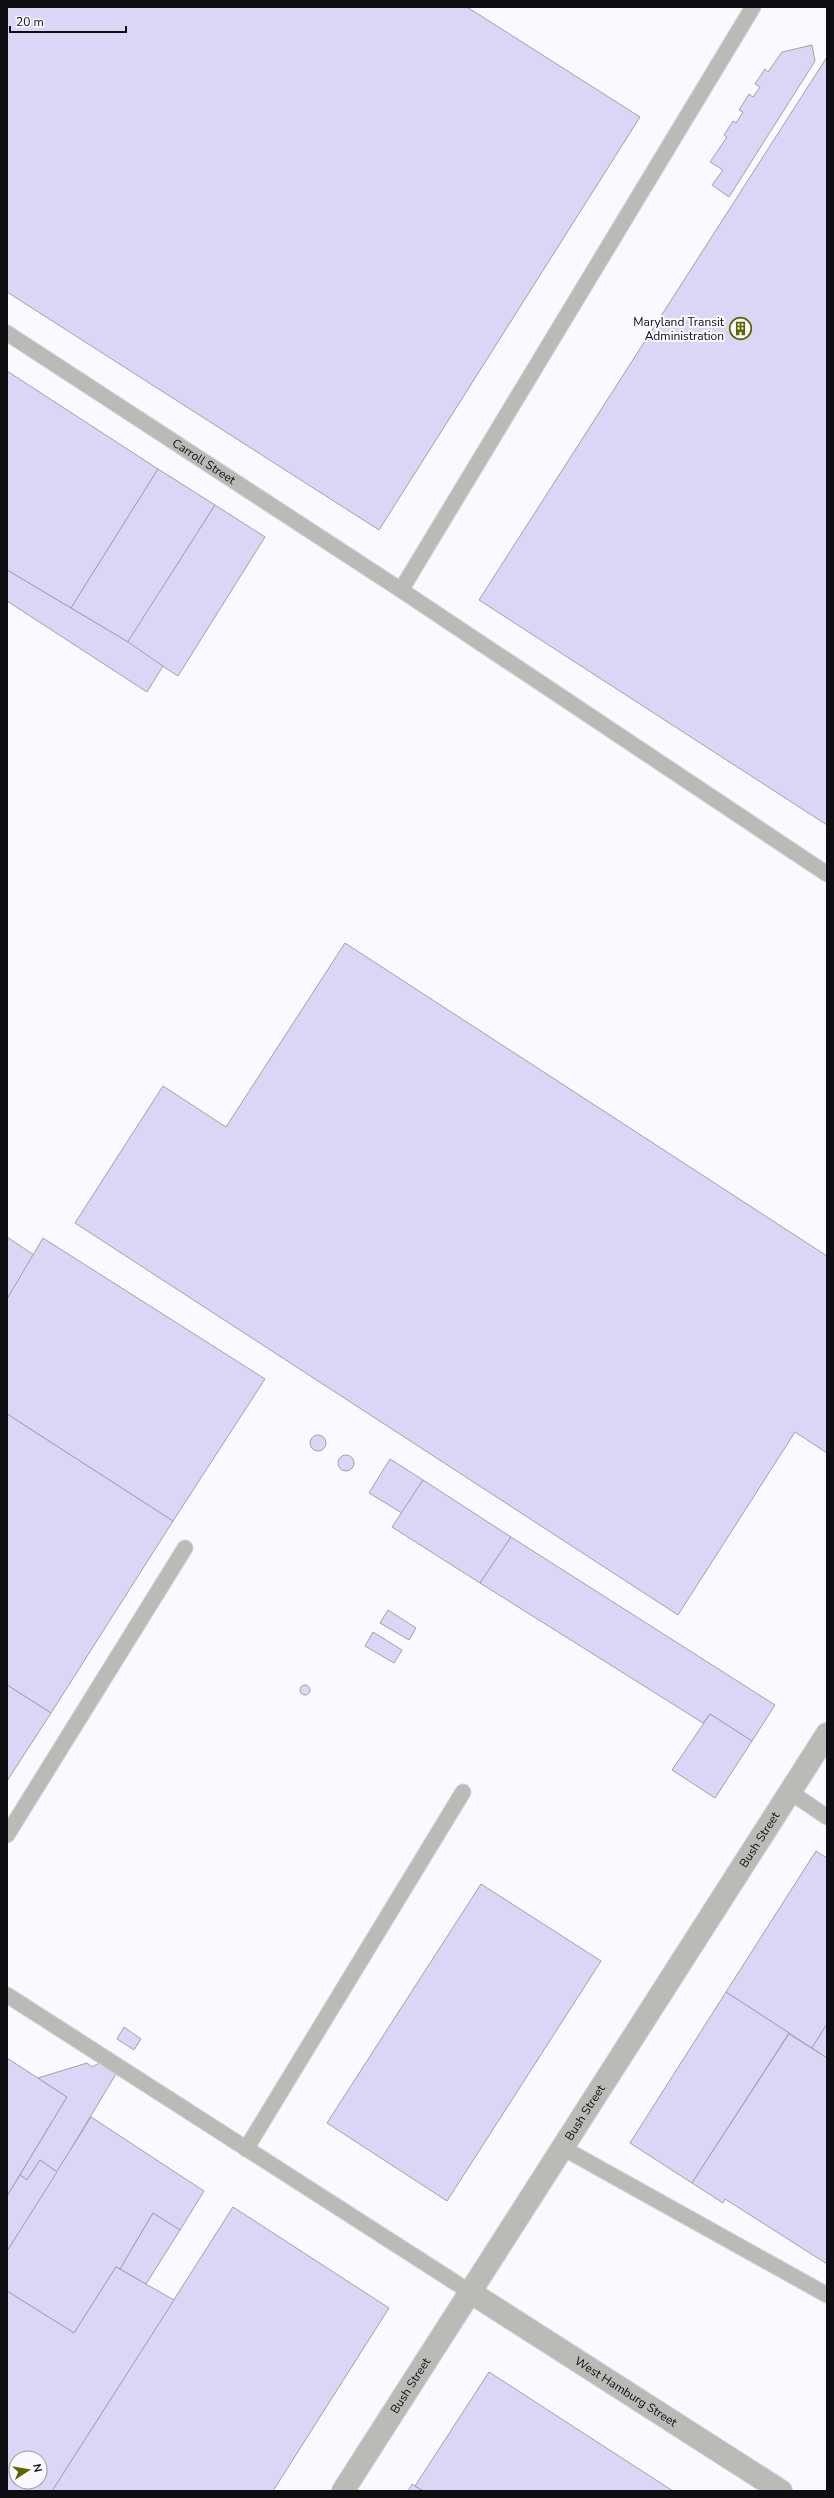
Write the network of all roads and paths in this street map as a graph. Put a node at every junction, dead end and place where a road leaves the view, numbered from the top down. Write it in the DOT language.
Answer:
graph roads {
  1 [pos="753,7"];
  2 [pos="7,333"];
  3 [pos="401,590"];
  4 [pos="827,874"];
  5 [pos="186,1548"];
  6 [pos="827,1734"];
  7 [pos="463,1792"];
  8 [pos="790,1792"];
  9 [pos="827,1817"];
  10 [pos="7,1835"];
  11 [pos="7,1995"];
  12 [pos="562,2148"];
  13 [pos="246,2149"];
  14 [pos="470,2292"];
  15 [pos="827,2296"];
  16 [pos="343,2491"];
  17 [pos="781,2491"];
  1 -- 3 [label="lane"];
  2 -- 3 [label="lane, Carroll Street"];
  3 -- 4 [label="lane, Carroll Street"];
  5 -- 10 [label="lane"];
  6 -- 8 [label="street, Bush Street"];
  7 -- 13 [label="lane"];
  8 -- 9 [label="lane"];
  8 -- 12 [label="street, Bush Street"];
  11 -- 13 [label="lane"];
  12 -- 14 [label="street, Bush Street"];
  12 -- 15 [label="lane"];
  13 -- 14 [label="lane"];
  14 -- 16 [label="street, Bush Street"];
  14 -- 17 [label="street, West Hamburg Street"];
}
